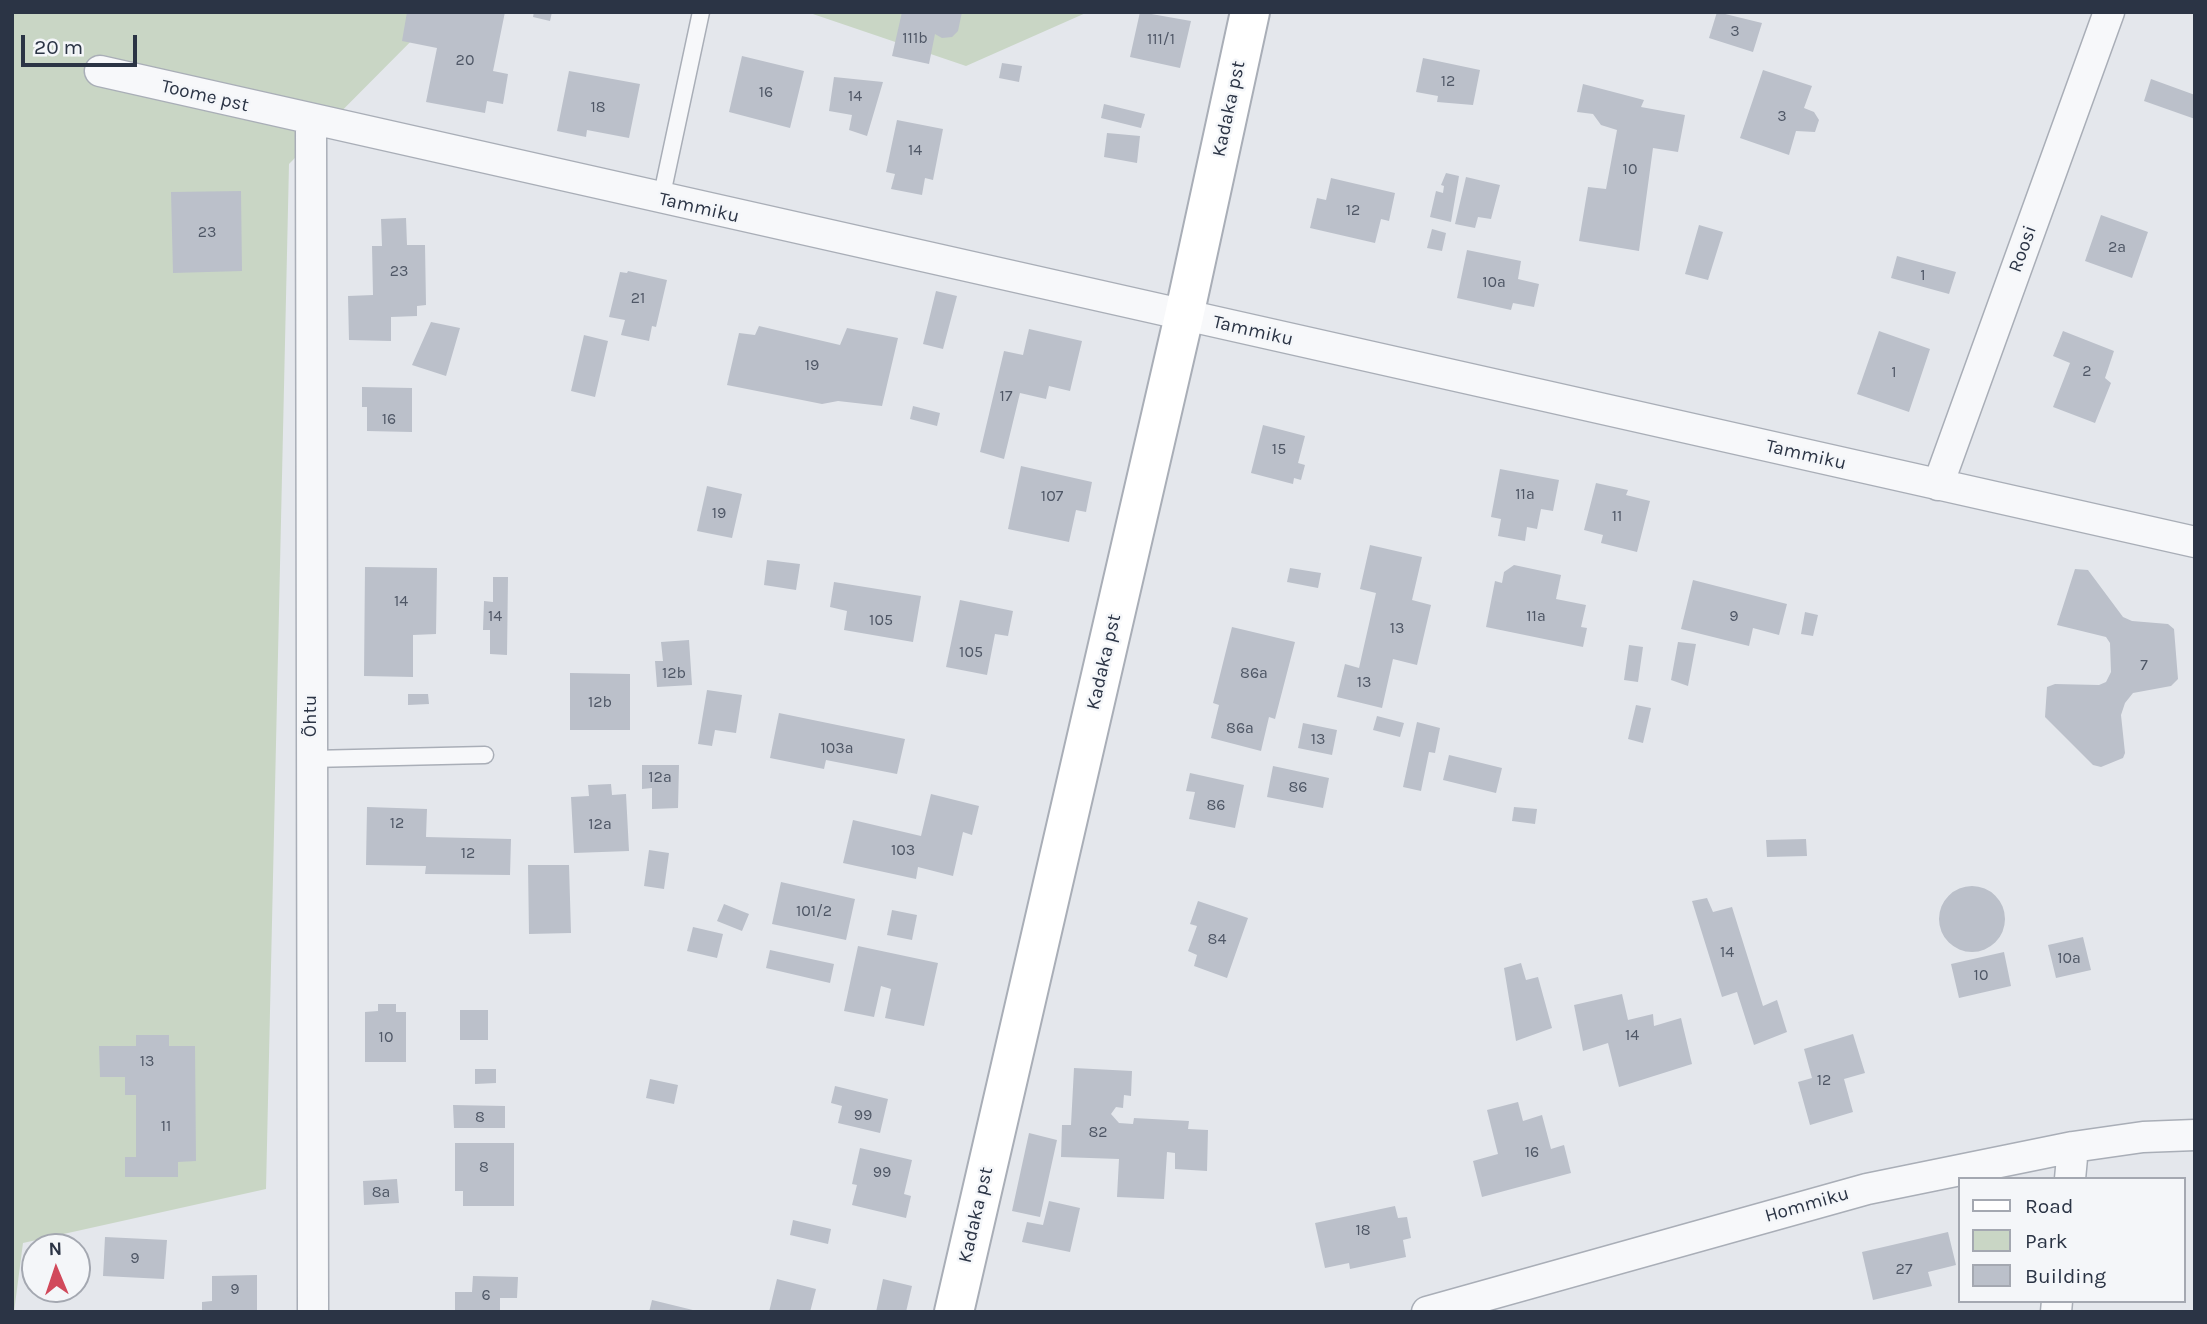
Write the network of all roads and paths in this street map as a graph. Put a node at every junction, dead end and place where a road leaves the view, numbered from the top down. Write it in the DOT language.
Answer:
graph roads {
  1 [pos="701,12"];
  2 [pos="1250,12"];
  3 [pos="2109,12"];
  4 [pos="100,71"];
  5 [pos="311,121"];
  6 [pos="661,199"];
  7 [pos="1184,316"];
  8 [pos="1938,485"];
  9 [pos="2195,542"];
  10 [pos="485,755"];
  11 [pos="311,759"];
  12 [pos="2195,1135"];
  13 [pos="2073,1147"];
  14 [pos="2070,1177"];
  15 [pos="313,1312"];
  16 [pos="954,1312"];
  17 [pos="1427,1312"];
  1 -- 6 [label="lane"];
  2 -- 7 [label="main road, Kadaka pst"];
  3 -- 8 [label="street, Roosi"];
  4 -- 5 [label="street, Toome pst"];
  5 -- 6 [label="street, Tammiku"];
  5 -- 11 [label="street, Õhtu"];
  6 -- 7 [label="street, Tammiku"];
  7 -- 8 [label="street, Tammiku"];
  7 -- 16 [label="main road, Kadaka pst"];
  8 -- 9 [label="street, Tammiku"];
  10 -- 11 [label="lane"];
  11 -- 15 [label="street, Õhtu"];
  12 -- 13 [label="street, Hommiku"];
  13 -- 14 [label="street"];
  13 -- 17 [label="street, Hommiku"];
}
